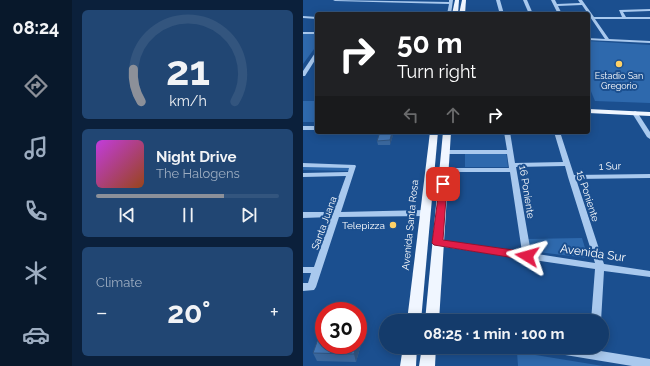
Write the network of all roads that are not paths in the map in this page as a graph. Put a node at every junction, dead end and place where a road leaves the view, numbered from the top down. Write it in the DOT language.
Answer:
graph roads {
  1 [pos="335,0"];
  2 [pos="457,0"];
  3 [pos="464,0"];
  4 [pos="498,0"];
  5 [pos="525,0"];
  6 [pos="553,0"];
  7 [pos="580,0"];
  8 [pos="450,1"];
  9 [pos="583,4"];
  10 [pos="555,5"];
  11 [pos="650,10"];
  12 [pos="449,12"];
  13 [pos="455,12"];
  14 [pos="462,12"];
  15 [pos="501,12"];
  16 [pos="530,12"];
  17 [pos="559,12"];
  18 [pos="589,12"];
  19 [pos="590,14"];
  20 [pos="303,17"];
  21 [pos="315,18"];
  22 [pos="593,18"];
  23 [pos="625,18"];
  24 [pos="650,18"];
  25 [pos="597,23"];
  26 [pos="590,24"];
  27 [pos="303,33"];
  28 [pos="315,33"];
  29 [pos="590,39"];
  30 [pos="608,40"];
  31 [pos="650,42"];
  32 [pos="315,56"];
  33 [pos="305,68"];
  34 [pos="303,75"];
  35 [pos="590,104"];
  36 [pos="650,107"];
  37 [pos="590,111"];
  38 [pos="635,113"];
  39 [pos="650,114"];
  40 [pos="303,128"];
  41 [pos="315,128"];
  42 [pos="434,134"];
  43 [pos="447,134"];
  44 [pos="507,134"];
  45 [pos="558,134"];
  46 [pos="650,137"];
  47 [pos="446,152"];
  48 [pos="511,152"];
  49 [pos="567,164"];
  50 [pos="303,165"];
  51 [pos="513,167"];
  52 [pos="444,170"];
  53 [pos="351,174"];
  54 [pos="303,175"];
  55 [pos="650,176"];
  56 [pos="571,177"];
  57 [pos="426,213"];
  58 [pos="303,215"];
  59 [pos="338,215"];
  60 [pos="438,243"];
  61 [pos="527,256"];
  62 [pos="600,266"];
  63 [pos="303,270"];
  64 [pos="317,270"];
  65 [pos="650,274"];
  66 [pos="307,287"];
  67 [pos="414,314"];
  68 [pos="432,314"];
  69 [pos="597,314"];
  70 [pos="409,354"];
  71 [pos="428,354"];
  72 [pos="607,354"];
  73 [pos="650,364"];
  74 [pos="408,366"];
  75 [pos="427,366"];
  1 -- 8 [label="street"];
  2 -- 13 [label="main road"];
  3 -- 14 [label="main road"];
  4 -- 15 [label="street"];
  5 -- 16 [label="street"];
  6 -- 10 [label="street"];
  7 -- 9 [label="street"];
  8 -- 12 [label="street"];
  9 -- 10 [label="street"];
  9 -- 18 [label="street"];
  10 -- 17 [label="street"];
  11 -- 23 [label="street"];
  19 -- 22 [label="street"];
  20 -- 21 [label="street"];
  22 -- 23 [label="street"];
  22 -- 25 [label="street"];
  23 -- 24 [label="street"];
  25 -- 26 [label="street"];
  25 -- 30 [label="street"];
  27 -- 28 [label="street"];
  29 -- 30 [label="street"];
  30 -- 31 [label="street"];
  32 -- 33 [label="street"];
  33 -- 34 [label="street"];
  35 -- 36 [label="main road"];
  37 -- 38 [label="main road"];
  38 -- 39 [label="main road"];
  38 -- 46 [label="street"];
  40 -- 41 [label="street"];
  42 -- 57 [label="main road, Avenida Santa Rosa"];
  43 -- 47 [label="main road"];
  44 -- 48 [label="street, 16 Poniente"];
  45 -- 49 [label="street, 15 Poniente"];
  47 -- 48 [label="street"];
  47 -- 52 [label="main road"];
  48 -- 51 [label="street, 16 Poniente"];
  49 -- 51 [label="street"];
  49 -- 56 [label="street, 15 Poniente"];
  50 -- 53 [label="street, Santa Juana"];
  51 -- 52 [label="street"];
  51 -- 61 [label="street, 16 Poniente"];
  52 -- 60 [label="main road"];
  53 -- 54 [label="street"];
  53 -- 59 [label="street, Santa Juana"];
  55 -- 56 [label="street, 1 Sur"];
  56 -- 62 [label="street, 15 Poniente"];
  57 -- 59 [label="street"];
  57 -- 67 [label="main road, Avenida Santa Rosa"];
  58 -- 59 [label="street"];
  59 -- 64 [label="street, Santa Juana"];
  60 -- 61 [label="street, Avenida Sur"];
  60 -- 68 [label="main road"];
  61 -- 62 [label="street, Avenida Sur"];
  62 -- 65 [label="street, Avenida Sur"];
  62 -- 69 [label="street"];
  63 -- 64 [label="street"];
  64 -- 66 [label="street, Santa Juana"];
  70 -- 74 [label="main road"];
  71 -- 75 [label="main road"];
  72 -- 73 [label="street"];
}
